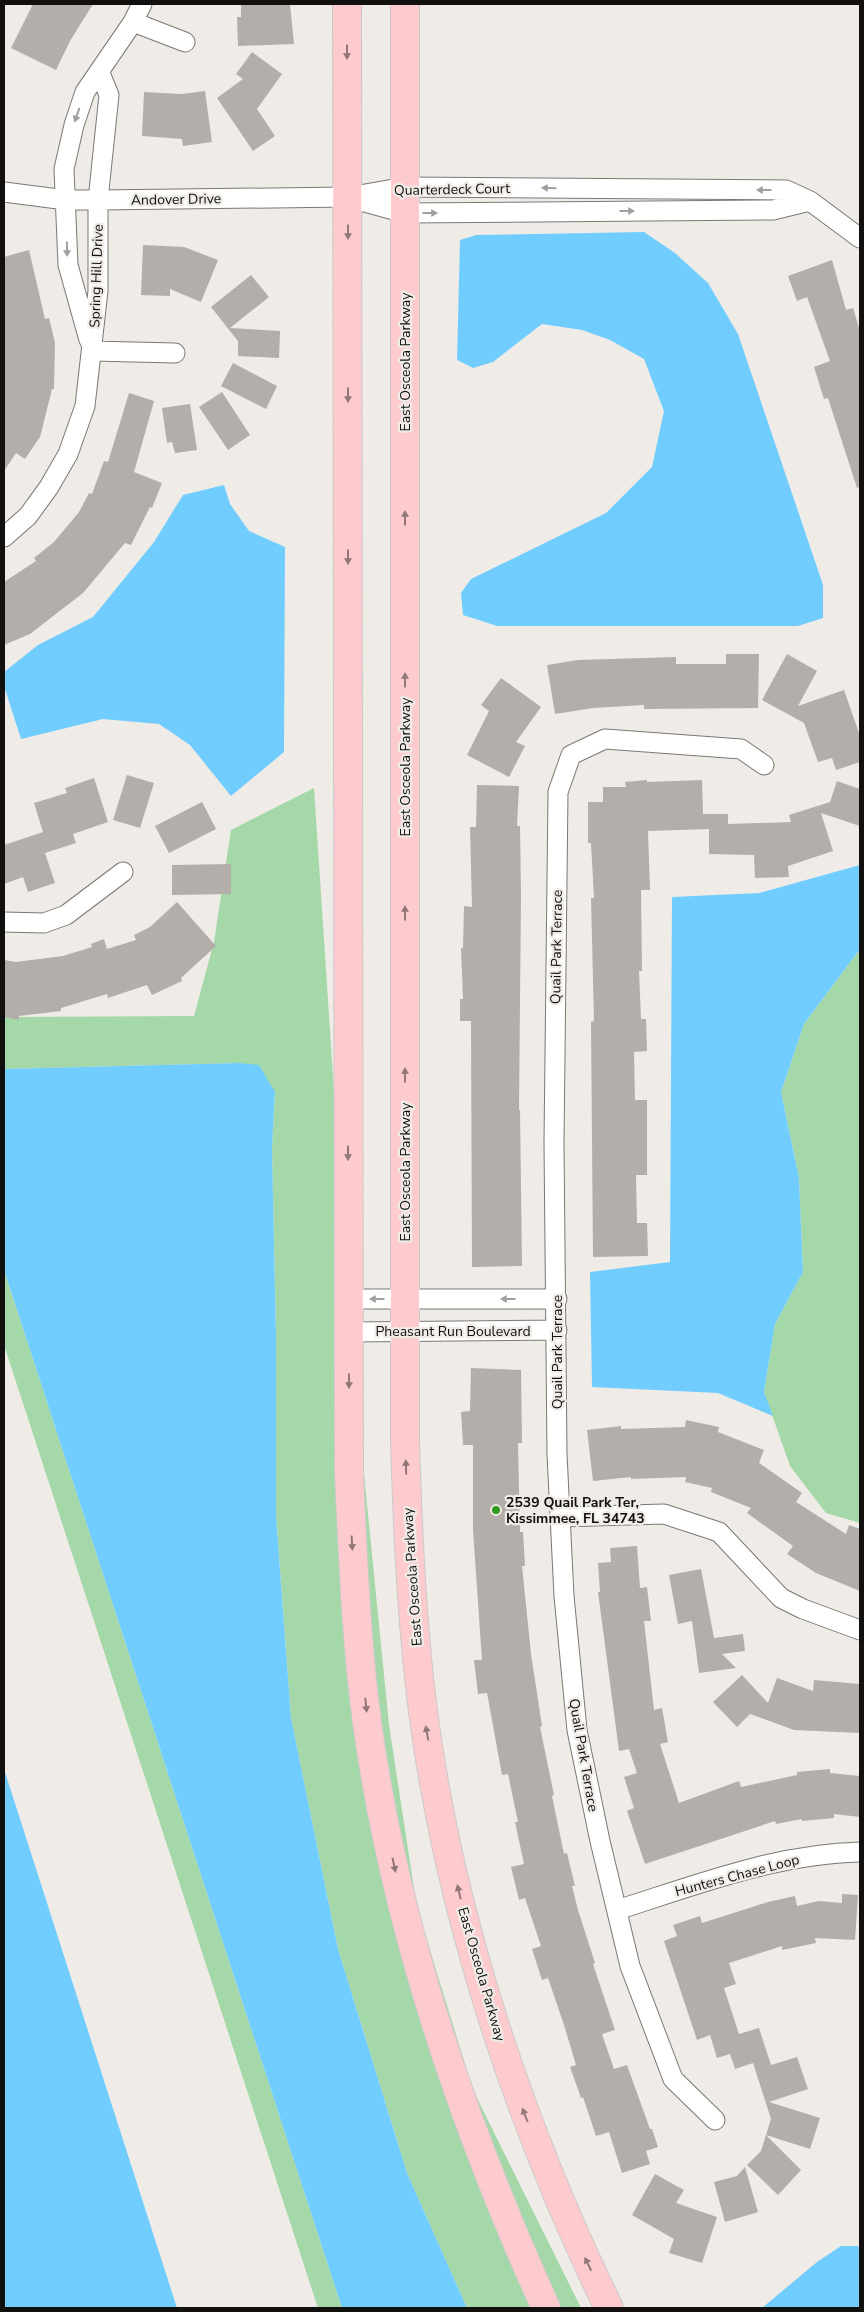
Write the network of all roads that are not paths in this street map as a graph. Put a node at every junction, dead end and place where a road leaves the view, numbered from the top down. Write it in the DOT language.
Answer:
graph roads {
  1 [pos="142,4"];
  2 [pos="347,4"];
  3 [pos="405,4"];
  4 [pos="133,22"];
  5 [pos="185,42"];
  6 [pos="100,73"];
  7 [pos="598,189"];
  8 [pos="4,192"];
  9 [pos="348,197"];
  10 [pos="66,200"];
  11 [pos="98,200"];
  12 [pos="405,200"];
  13 [pos="810,201"];
  14 [pos="597,212"];
  15 [pos="860,238"];
  16 [pos="92,351"];
  17 [pos="176,354"];
  18 [pos="4,536"];
  19 [pos="764,764"];
  20 [pos="123,872"];
  21 [pos="4,922"];
  22 [pos="349,1299"];
  23 [pos="405,1299"];
  24 [pos="557,1299"];
  25 [pos="557,1330"];
  26 [pos="406,1331"];
  27 [pos="349,1332"];
  28 [pos="560,1517"];
  29 [pos="860,1630"];
  30 [pos="860,1852"];
  31 [pos="616,1910"];
  32 [pos="715,2120"];
  33 [pos="546,2308"];
  34 [pos="610,2308"];
  1 -- 4 [label="street, Spring Hill Drive"];
  2 -- 9 [label="main road, one-way"];
  3 -- 12 [label="main road, East Osceola Parkway"];
  4 -- 5 [label="street"];
  4 -- 6 [label="street, Spring Hill Drive"];
  6 -- 10 [label="street, Spring Hill Drive, one-way"];
  6 -- 11 [label="street, Spring Hill Drive"];
  7 -- 12 [label="street, Quarterdeck Court, one-way"];
  13 -- 7 [label="street, Quarterdeck Court, one-way"];
  7 -- 14 [label="street"];
  8 -- 10 [label="street, Andover Drive"];
  9 -- 11 [label="street, Andover Drive"];
  9 -- 12 [label="street, Quarterdeck Court"];
  9 -- 12 [label="street, Quarterdeck Court"];
  9 -- 22 [label="main road, one-way"];
  10 -- 11 [label="street, Andover Drive"];
  10 -- 16 [label="street, Spring Hill Drive, one-way"];
  11 -- 16 [label="street, Spring Hill Drive"];
  12 -- 14 [label="street, Quarterdeck Court, one-way"];
  23 -- 12 [label="main road, East Osceola Parkway, one-way"];
  14 -- 13 [label="street, Quarterdeck Court, one-way"];
  13 -- 15 [label="street, Quarterdeck Court"];
  16 -- 17 [label="street"];
  16 -- 18 [label="street, Spring Hill Drive"];
  19 -- 24 [label="street, Quail Park Terrace"];
  20 -- 21 [label="street"];
  23 -- 22 [label="street, one-way"];
  22 -- 27 [label="main road"];
  24 -- 23 [label="street, one-way"];
  23 -- 26 [label="main road, East Osceola Parkway"];
  24 -- 25 [label="street, Quail Park Terrace"];
  25 -- 26 [label="street, Pheasant Run Boulevard"];
  25 -- 28 [label="street, Quail Park Terrace"];
  26 -- 27 [label="street, Pheasant Run Boulevard"];
  34 -- 26 [label="main road, East Osceola Parkway, one-way"];
  27 -- 33 [label="main road, one-way"];
  28 -- 29 [label="street"];
  28 -- 31 [label="street, Quail Park Terrace"];
  30 -- 31 [label="street, Hunters Chase Loop"];
  31 -- 32 [label="street, Quail Park Terrace"];
}
